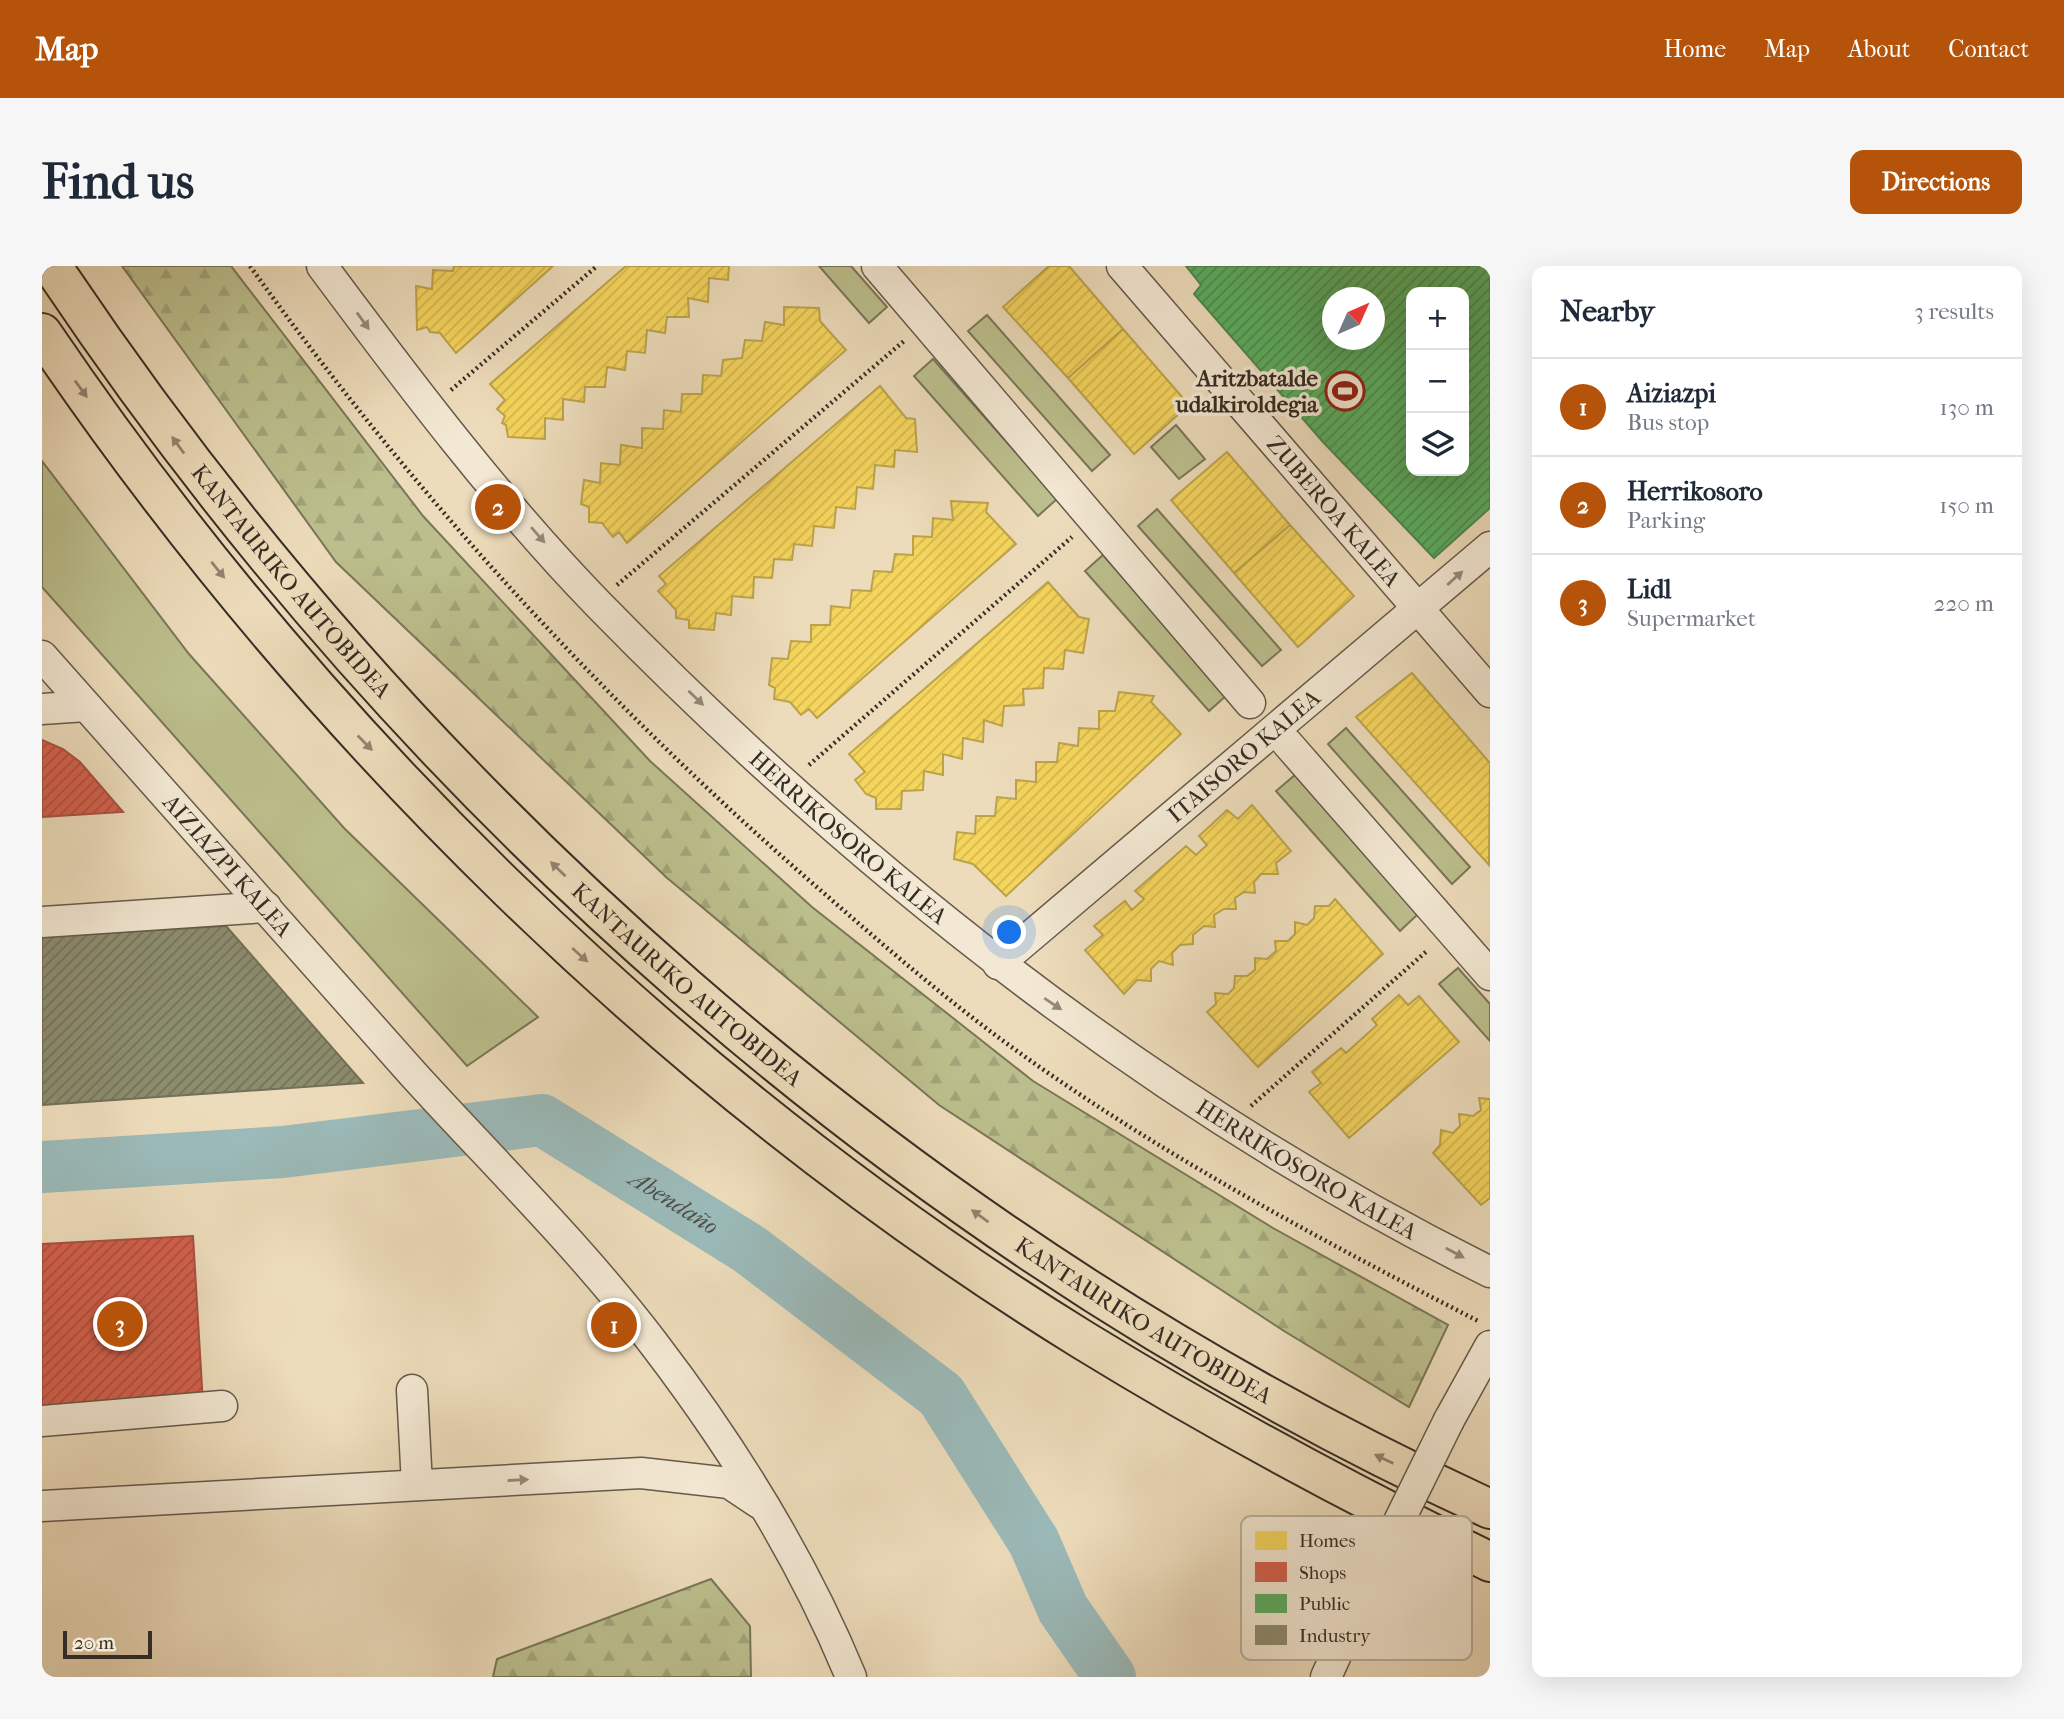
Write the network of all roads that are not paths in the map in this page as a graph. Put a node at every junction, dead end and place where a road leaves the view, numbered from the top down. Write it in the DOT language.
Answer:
graph roads {
  1 [pos="52,266"];
  2 [pos="323,266"];
  3 [pos="877,266"];
  4 [pos="1122,266"];
  5 [pos="42,333"];
  6 [pos="1490,547"];
  7 [pos="1419,610"];
  8 [pos="42,656"];
  9 [pos="1490,692"];
  10 [pos="1250,703"];
  11 [pos="86,706"];
  12 [pos="42,709"];
  13 [pos="1287,743"];
  14 [pos="266,908"];
  15 [pos="42,922"];
  16 [pos="998,964"];
  17 [pos="1490,975"];
  18 [pos="1490,1272"];
  19 [pos="1490,1346"];
  20 [pos="412,1391"];
  21 [pos="222,1406"];
  22 [pos="42,1421"];
  23 [pos="417,1485"];
  24 [pos="42,1506"];
  25 [pos="764,1506"];
  26 [pos="1490,1510"];
  27 [pos="1400,1516"];
  28 [pos="1402,1516"];
  29 [pos="1472,1553"];
  30 [pos="1490,1562"];
  31 [pos="1334,1660"];
  32 [pos="850,1677"];
  33 [pos="1326,1677"];
  26 -- 1 [label="highway, KANTAURIKO AUTOBIDEA, one-way"];
  2 -- 16 [label="street, HERRIKOSORO KALEA, one-way"];
  3 -- 10 [label="street"];
  4 -- 7 [label="street, ZUBEROA KALEA"];
  5 -- 27 [label="highway, KANTAURIKO AUTOBIDEA, one-way"];
  7 -- 6 [label="street, ITAISORO KALEA, one-way"];
  7 -- 9 [label="street, ZUBEROA KALEA"];
  7 -- 16 [label="street, ITAISORO KALEA"];
  8 -- 11 [label="street, AIZIAZPI KALEA"];
  11 -- 12 [label="street"];
  11 -- 14 [label="street, AIZIAZPI KALEA"];
  13 -- 17 [label="street"];
  14 -- 15 [label="street"];
  14 -- 25 [label="street, AIZIAZPI KALEA"];
  16 -- 18 [label="street, HERRIKOSORO KALEA, one-way"];
  19 -- 28 [label="street, bridge"];
  20 -- 23 [label="street"];
  21 -- 22 [label="street"];
  23 -- 24 [label="street"];
  23 -- 25 [label="street, one-way"];
  25 -- 32 [label="street, AIZIAZPI KALEA"];
  29 -- 30 [label="highway, KANTAURIKO AUTOBIDEA, one-way"];
  31 -- 33 [label="street, bridge"];
}
